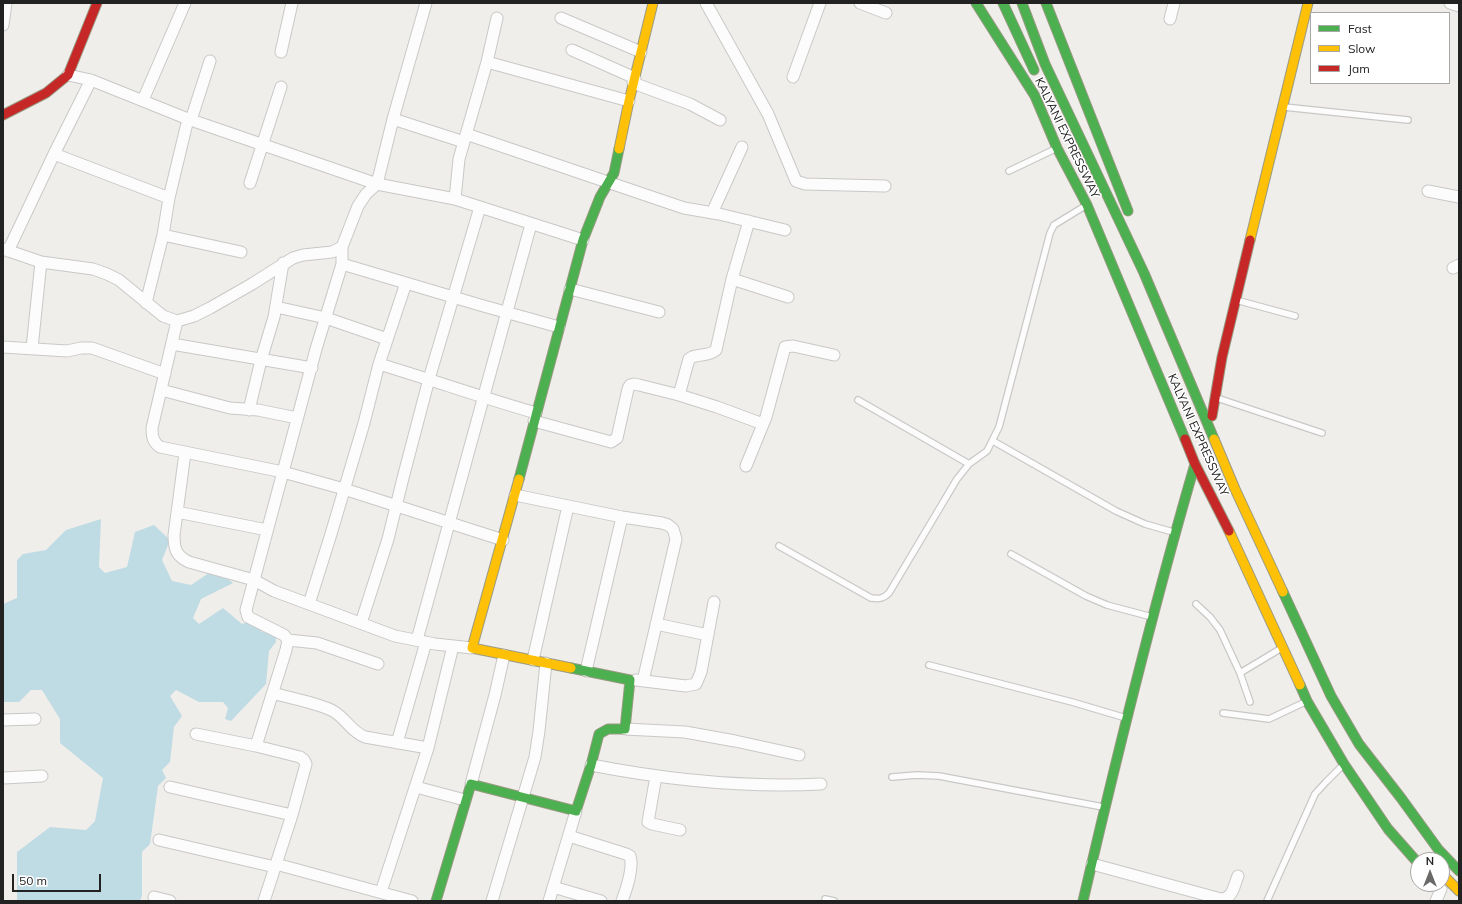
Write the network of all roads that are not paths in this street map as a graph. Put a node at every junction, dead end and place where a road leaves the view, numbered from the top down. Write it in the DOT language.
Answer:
graph roads {
  1 [pos="6,3"];
  2 [pos="97,3"];
  3 [pos="185,3"];
  4 [pos="292,3"];
  5 [pos="426,3"];
  6 [pos="653,3"];
  7 [pos="706,3"];
  8 [pos="820,3"];
  9 [pos="860,3"];
  10 [pos="1003,3"];
  11 [pos="1022,3"];
  12 [pos="1046,3"];
  13 [pos="1174,3"];
  14 [pos="1308,3"];
  15 [pos="1450,3"];
  16 [pos="977,4"];
  17 [pos="1459,6"];
  18 [pos="886,13"];
  19 [pos="497,18"];
  20 [pos="561,18"];
  21 [pos="1170,19"];
  22 [pos="3,25"];
  23 [pos="572,50"];
  24 [pos="281,52"];
  25 [pos="641,52"];
  26 [pos="210,61"];
  27 [pos="487,62"];
  28 [pos="68,75"];
  29 [pos="1037,75"];
  30 [pos="793,77"];
  31 [pos="91,80"];
  32 [pos="634,81"];
  33 [pos="281,88"];
  34 [pos="143,100"];
  35 [pos="629,101"];
  36 [pos="1282,107"];
  37 [pos="3,115"];
  38 [pos="190,119"];
  39 [pos="393,119"];
  40 [pos="720,120"];
  41 [pos="1408,120"];
  42 [pos="465,138"];
  43 [pos="263,145"];
  44 [pos="742,147"];
  45 [pos="1058,148"];
  46 [pos="54,154"];
  47 [pos="1008,171"];
  48 [pos="608,182"];
  49 [pos="250,183"];
  50 [pos="377,184"];
  51 [pos="885,186"];
  52 [pos="1428,191"];
  53 [pos="1092,195"];
  54 [pos="1459,197"];
  55 [pos="169,198"];
  56 [pos="455,199"];
  57 [pos="1087,205"];
  58 [pos="480,207"];
  59 [pos="712,213"];
  60 [pos="1102,217"];
  61 [pos="1130,217"];
  62 [pos="749,221"];
  63 [pos="531,224"];
  64 [pos="786,230"];
  65 [pos="163,235"];
  66 [pos="583,240"];
  67 [pos="342,247"];
  68 [pos="6,250"];
  69 [pos="241,252"];
  70 [pos="1145,254"];
  71 [pos="42,262"];
  72 [pos="283,263"];
  73 [pos="342,264"];
  74 [pos="732,279"];
  75 [pos="406,283"];
  76 [pos="570,290"];
  77 [pos="453,297"];
  78 [pos="788,297"];
  79 [pos="1236,300"];
  80 [pos="146,303"];
  81 [pos="276,307"];
  82 [pos="659,312"];
  83 [pos="506,313"];
  84 [pos="1295,316"];
  85 [pos="326,318"];
  86 [pos="177,321"];
  87 [pos="559,327"];
  88 [pos="387,339"];
  89 [pos="172,344"];
  90 [pos="3,347"];
  91 [pos="32,348"];
  92 [pos="834,355"];
  93 [pos="261,360"];
  94 [pos="379,364"];
  95 [pos="312,368"];
  96 [pos="165,374"];
  97 [pos="429,379"];
  98 [pos="161,390"];
  99 [pos="679,395"];
  100 [pos="1215,397"];
  101 [pos="483,398"];
  102 [pos="858,400"];
  103 [pos="249,410"];
  104 [pos="1212,416"];
  105 [pos="535,417"];
  106 [pos="297,418"];
  107 [pos="763,424"];
  108 [pos="1322,433"];
  109 [pos="993,441"];
  110 [pos="185,453"];
  111 [pos="969,464"];
  112 [pos="1195,464"];
  113 [pos="746,466"];
  114 [pos="283,472"];
  115 [pos="1242,482"];
  116 [pos="344,489"];
  117 [pos="515,495"];
  118 [pos="1252,503"];
  119 [pos="396,505"];
  120 [pos="568,506"];
  121 [pos="177,512"];
  122 [pos="622,517"];
  123 [pos="450,522"];
  124 [pos="267,530"];
  125 [pos="1176,533"];
  126 [pos="503,540"];
  127 [pos="779,546"];
  128 [pos="1011,554"];
  129 [pos="254,580"];
  130 [pos="714,602"];
  131 [pos="309,604"];
  132 [pos="1196,604"];
  133 [pos="1154,618"];
  134 [pos="361,623"];
  135 [pos="656,624"];
  136 [pos="708,635"];
  137 [pos="288,640"];
  138 [pos="422,641"];
  139 [pos="453,646"];
  140 [pos="472,648"];
  141 [pos="1282,648"];
  142 [pos="1296,653"];
  143 [pos="504,655"];
  144 [pos="533,660"];
  145 [pos="546,663"];
  146 [pos="378,664"];
  147 [pos="929,664"];
  148 [pos="586,671"];
  149 [pos="1240,673"];
  150 [pos="630,680"];
  151 [pos="643,681"];
  152 [pos="272,693"];
  153 [pos="1307,701"];
  154 [pos="1250,702"];
  155 [pos="1223,713"];
  156 [pos="35,719"];
  157 [pos="1128,719"];
  158 [pos="3,720"];
  159 [pos="1331,723"];
  160 [pos="625,728"];
  161 [pos="196,734"];
  162 [pos="397,742"];
  163 [pos="256,746"];
  164 [pos="428,748"];
  165 [pos="799,755"];
  166 [pos="1344,764"];
  167 [pos="592,765"];
  168 [pos="42,776"];
  169 [pos="656,776"];
  170 [pos="892,777"];
  171 [pos="3,778"];
  172 [pos="471,784"];
  173 [pos="821,784"];
  174 [pos="170,787"];
  175 [pos="416,787"];
  176 [pos="523,797"];
  177 [pos="465,800"];
  178 [pos="1105,807"];
  179 [pos="576,811"];
  180 [pos="292,815"];
  181 [pos="1431,824"];
  182 [pos="680,830"];
  183 [pos="569,836"];
  184 [pos="159,840"];
  185 [pos="1413,843"];
  186 [pos="1421,852"];
  187 [pos="1410,854"];
  188 [pos="1092,864"];
  189 [pos="275,865"];
  190 [pos="1459,870"];
  191 [pos="1238,876"];
  192 [pos="1450,882"];
  193 [pos="553,887"];
  194 [pos="1459,891"];
  195 [pos="381,892"];
  196 [pos="1445,892"];
  197 [pos="154,897"];
  198 [pos="1450,897"];
  199 [pos="825,899"];
  200 [pos="170,901"];
  201 [pos="264,901"];
  202 [pos="412,901"];
  203 [pos="436,901"];
  204 [pos="492,901"];
  205 [pos="549,901"];
  206 [pos="601,901"];
  207 [pos="622,901"];
  208 [pos="834,901"];
  209 [pos="1083,901"];
  210 [pos="1267,901"];
  1 -- 22 [label="street"];
  2 -- 28 [label="main road"];
  3 -- 34 [label="street"];
  4 -- 24 [label="street"];
  5 -- 39 [label="street"];
  6 -- 25 [label="main road"];
  7 -- 51 [label="street"];
  8 -- 30 [label="street"];
  9 -- 18 [label="street"];
  10 -- 29 [label="main road"];
  11 -- 190 [label="main road"];
  12 -- 61 [label="main road, KALYANI EXPRESSWAY"];
  13 -- 21 [label="street"];
  14 -- 36 [label="main road"];
  15 -- 17 [label="street"];
  16 -- 45 [label="main road, KALYANI EXPRESSWAY"];
  19 -- 27 [label="street"];
  20 -- 25 [label="street"];
  23 -- 32 [label="street"];
  25 -- 32 [label="main road"];
  26 -- 38 [label="street"];
  27 -- 35 [label="street"];
  27 -- 42 [label="street"];
  28 -- 31 [label="street"];
  28 -- 37 [label="main road"];
  31 -- 34 [label="street"];
  31 -- 46 [label="street"];
  32 -- 35 [label="main road"];
  32 -- 40 [label="street"];
  33 -- 43 [label="street"];
  34 -- 38 [label="street"];
  35 -- 48 [label="main road"];
  36 -- 41 [label="lane"];
  36 -- 79 [label="main road"];
  38 -- 43 [label="street"];
  38 -- 55 [label="street"];
  39 -- 42 [label="street"];
  39 -- 50 [label="street"];
  42 -- 48 [label="street"];
  42 -- 56 [label="street"];
  43 -- 49 [label="street"];
  43 -- 50 [label="street"];
  44 -- 59 [label="street"];
  45 -- 47 [label="lane"];
  45 -- 57 [label="main road, KALYANI EXPRESSWAY"];
  46 -- 55 [label="street"];
  46 -- 68 [label="street"];
  48 -- 59 [label="street"];
  48 -- 66 [label="main road"];
  50 -- 56 [label="street"];
  50 -- 67 [label="street"];
  52 -- 54 [label="street"];
  53 -- 60 [label="main road"];
  55 -- 65 [label="street"];
  56 -- 58 [label="street"];
  57 -- 109 [label="lane"];
  57 -- 112 [label="main road, KALYANI EXPRESSWAY"];
  58 -- 63 [label="street"];
  58 -- 77 [label="street"];
  59 -- 62 [label="street"];
  62 -- 64 [label="street"];
  62 -- 74 [label="street"];
  63 -- 66 [label="street"];
  63 -- 83 [label="street"];
  65 -- 69 [label="street"];
  65 -- 80 [label="street"];
  66 -- 76 [label="main road"];
  67 -- 72 [label="street"];
  67 -- 73 [label="street"];
  68 -- 71 [label="street"];
  70 -- 104 [label="main road, KALYANI EXPRESSWAY"];
  71 -- 80 [label="street"];
  71 -- 91 [label="street"];
  72 -- 81 [label="street"];
  72 -- 86 [label="street"];
  73 -- 75 [label="street"];
  73 -- 85 [label="street"];
  74 -- 78 [label="street"];
  74 -- 99 [label="street"];
  75 -- 77 [label="street"];
  75 -- 88 [label="street"];
  76 -- 82 [label="street"];
  76 -- 87 [label="main road"];
  77 -- 83 [label="street"];
  77 -- 97 [label="street"];
  79 -- 84 [label="lane"];
  79 -- 100 [label="main road"];
  80 -- 86 [label="street"];
  81 -- 85 [label="street"];
  81 -- 93 [label="street"];
  83 -- 87 [label="street"];
  83 -- 101 [label="street"];
  85 -- 88 [label="street"];
  85 -- 95 [label="street"];
  86 -- 89 [label="street"];
  87 -- 105 [label="main road"];
  88 -- 94 [label="street"];
  89 -- 93 [label="street"];
  89 -- 96 [label="street"];
  90 -- 91 [label="street"];
  91 -- 96 [label="street"];
  92 -- 107 [label="street"];
  93 -- 95 [label="street"];
  93 -- 103 [label="street"];
  94 -- 97 [label="street"];
  94 -- 116 [label="street"];
  95 -- 106 [label="street"];
  96 -- 98 [label="street"];
  97 -- 101 [label="street"];
  97 -- 119 [label="street"];
  98 -- 103 [label="street"];
  98 -- 110 [label="street"];
  99 -- 105 [label="street"];
  99 -- 107 [label="street"];
  100 -- 104 [label="main road"];
  100 -- 108 [label="lane"];
  101 -- 105 [label="street"];
  101 -- 123 [label="street"];
  102 -- 111 [label="lane"];
  103 -- 106 [label="street"];
  104 -- 115 [label="main road, KALYANI EXPRESSWAY"];
  105 -- 117 [label="main road"];
  106 -- 114 [label="street"];
  107 -- 113 [label="street"];
  109 -- 111 [label="lane"];
  109 -- 125 [label="lane"];
  110 -- 114 [label="street"];
  110 -- 121 [label="street"];
  111 -- 127 [label="lane"];
  112 -- 125 [label="main road"];
  112 -- 141 [label="main road, KALYANI EXPRESSWAY"];
  114 -- 116 [label="street"];
  114 -- 124 [label="street"];
  116 -- 119 [label="street"];
  116 -- 131 [label="street"];
  117 -- 120 [label="street"];
  117 -- 126 [label="main road"];
  118 -- 181 [label="main road"];
  119 -- 123 [label="street"];
  119 -- 134 [label="street"];
  120 -- 122 [label="street"];
  120 -- 144 [label="street"];
  121 -- 124 [label="street"];
  121 -- 129 [label="street"];
  122 -- 135 [label="street"];
  122 -- 148 [label="street"];
  123 -- 126 [label="street"];
  123 -- 138 [label="street"];
  124 -- 129 [label="street"];
  125 -- 133 [label="main road"];
  126 -- 140 [label="main road"];
  128 -- 133 [label="lane"];
  129 -- 131 [label="street"];
  129 -- 137 [label="street"];
  130 -- 136 [label="street"];
  131 -- 134 [label="street"];
  132 -- 149 [label="lane"];
  133 -- 157 [label="main road"];
  134 -- 138 [label="street"];
  135 -- 136 [label="street"];
  135 -- 151 [label="street"];
  136 -- 151 [label="street"];
  137 -- 146 [label="street"];
  137 -- 152 [label="street"];
  138 -- 139 [label="street"];
  138 -- 162 [label="street"];
  139 -- 140 [label="street"];
  139 -- 164 [label="street"];
  140 -- 143 [label="main road"];
  141 -- 149 [label="lane"];
  141 -- 153 [label="main road, KALYANI EXPRESSWAY"];
  142 -- 159 [label="main road"];
  143 -- 144 [label="main road"];
  143 -- 172 [label="street"];
  144 -- 145 [label="main road"];
  145 -- 148 [label="main road"];
  145 -- 176 [label="street"];
  147 -- 157 [label="lane"];
  148 -- 150 [label="main road"];
  149 -- 154 [label="lane"];
  150 -- 151 [label="street"];
  150 -- 160 [label="main road"];
  152 -- 162 [label="street"];
  152 -- 163 [label="street"];
  153 -- 155 [label="lane"];
  153 -- 166 [label="main road, KALYANI EXPRESSWAY"];
  156 -- 158 [label="street"];
  157 -- 178 [label="main road"];
  160 -- 165 [label="street"];
  160 -- 167 [label="main road"];
  161 -- 163 [label="street"];
  162 -- 164 [label="street"];
  163 -- 180 [label="street"];
  164 -- 175 [label="street"];
  166 -- 187 [label="main road, KALYANI EXPRESSWAY"];
  166 -- 210 [label="lane"];
  167 -- 169 [label="street"];
  167 -- 179 [label="main road"];
  168 -- 171 [label="street"];
  169 -- 173 [label="street"];
  169 -- 182 [label="street"];
  170 -- 178 [label="lane"];
  172 -- 176 [label="main road"];
  172 -- 177 [label="main road"];
  174 -- 180 [label="street"];
  175 -- 177 [label="street"];
  175 -- 195 [label="street"];
  176 -- 179 [label="main road"];
  176 -- 204 [label="street"];
  177 -- 203 [label="main road"];
  178 -- 188 [label="main road"];
  179 -- 183 [label="street"];
  180 -- 189 [label="street"];
  183 -- 193 [label="street"];
  183 -- 207 [label="street"];
  184 -- 189 [label="street"];
  185 -- 186 [label="main road"];
  188 -- 191 [label="street"];
  188 -- 209 [label="main road"];
  189 -- 195 [label="street"];
  189 -- 201 [label="street"];
  192 -- 194 [label="main road"];
  193 -- 205 [label="street"];
  193 -- 206 [label="street"];
  195 -- 202 [label="street"];
  196 -- 198 [label="main road"];
  197 -- 200 [label="street"];
  199 -- 208 [label="lane"];
}
